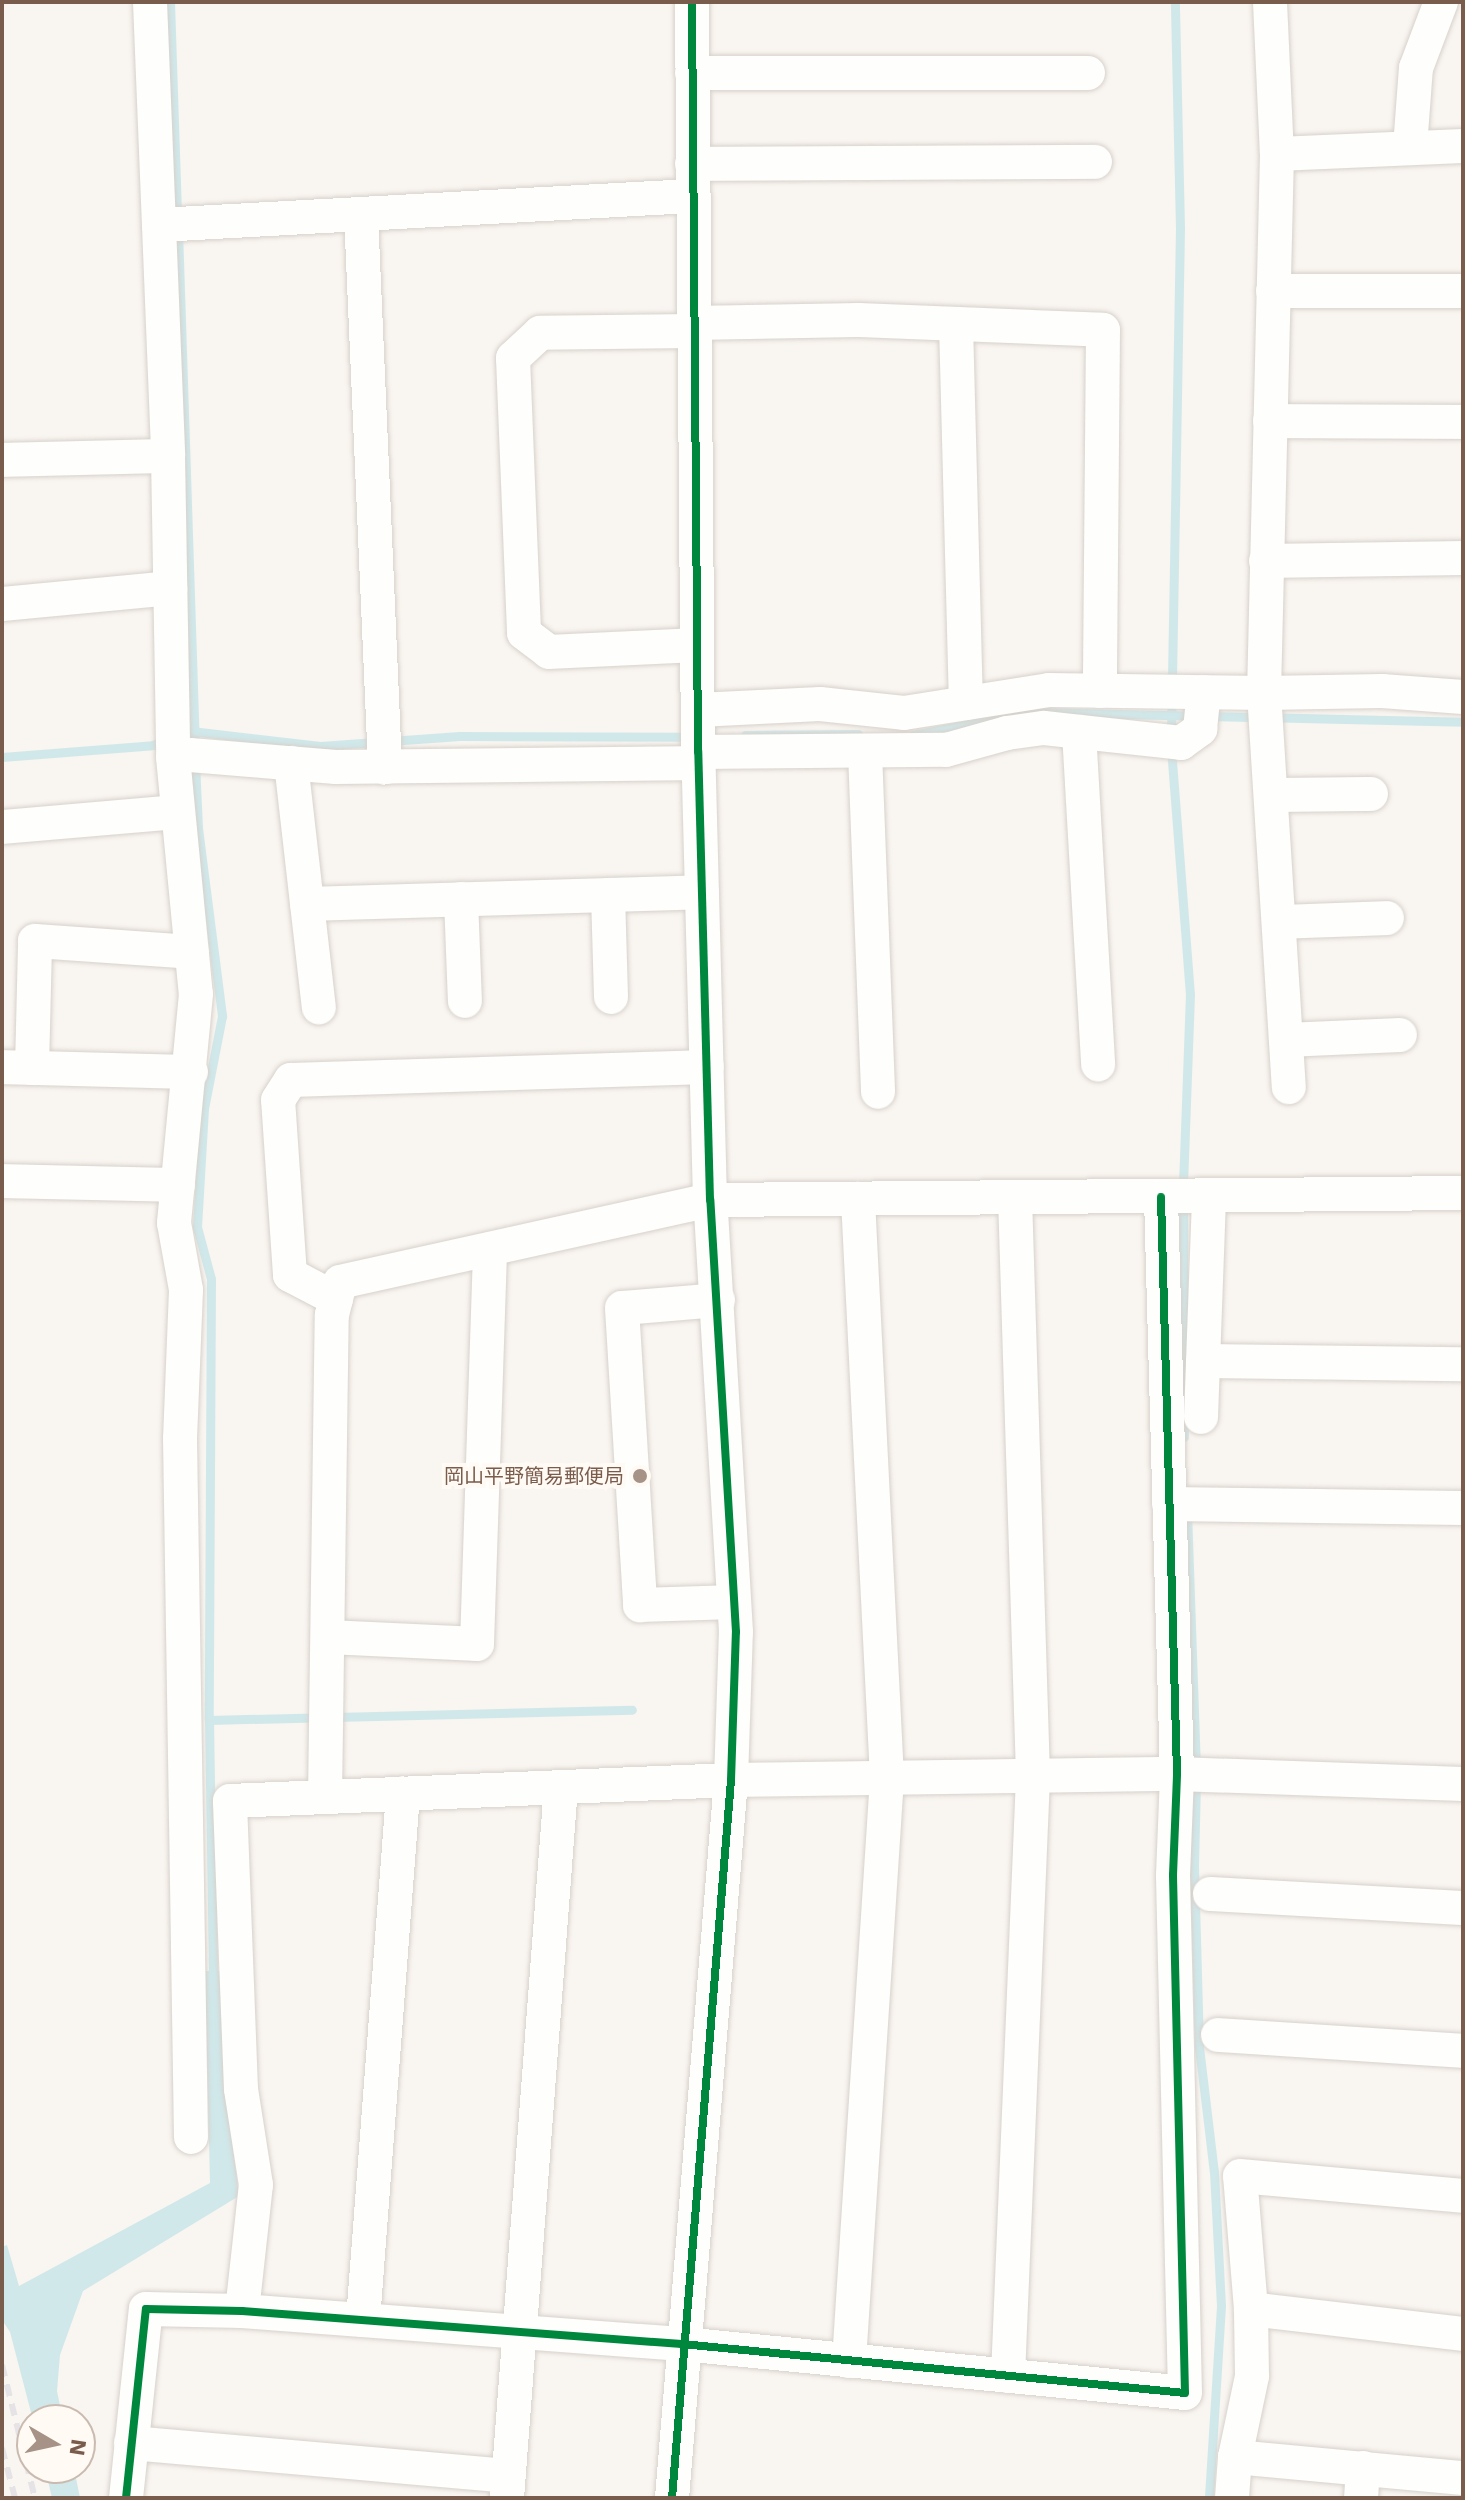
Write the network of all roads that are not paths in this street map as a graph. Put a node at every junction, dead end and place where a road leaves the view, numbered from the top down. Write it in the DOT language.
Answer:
graph roads {
  1 [pos="150,2"];
  2 [pos="692,2"];
  3 [pos="1270,2"];
  4 [pos="1441,2"];
  5 [pos="692,73"];
  6 [pos="1088,73"];
  7 [pos="1463,146"];
  8 [pos="1410,147"];
  9 [pos="1277,154"];
  10 [pos="1095,162"];
  11 [pos="692,180"];
  12 [pos="361,214"];
  13 [pos="171,224"];
  14 [pos="1273,291"];
  15 [pos="1463,291"];
  16 [pos="956,324"];
  17 [pos="693,327"];
  18 [pos="1270,421"];
  19 [pos="1463,422"];
  20 [pos="168,456"];
  21 [pos="2,460"];
  22 [pos="1463,558"];
  23 [pos="1266,561"];
  24 [pos="170,588"];
  25 [pos="2,604"];
  26 [pos="697,645"];
  27 [pos="1100,691"];
  28 [pos="1463,697"];
  29 [pos="966,703"];
  30 [pos="1265,710"];
  31 [pos="1186,712"];
  32 [pos="1079,732"];
  33 [pos="698,740"];
  34 [pos="183,748"];
  35 [pos="384,748"];
  36 [pos="865,752"];
  37 [pos="291,763"];
  38 [pos="1371,794"];
  39 [pos="1271,795"];
  40 [pos="177,812"];
  41 [pos="2,827"];
  42 [pos="702,892"];
  43 [pos="608,895"];
  44 [pos="461,899"];
  45 [pos="307,904"];
  46 [pos="1387,918"];
  47 [pos="1279,922"];
  48 [pos="192,952"];
  49 [pos="611,997"];
  50 [pos="465,1001"];
  51 [pos="319,1007"];
  52 [pos="1400,1035"];
  53 [pos="1286,1040"];
  54 [pos="1098,1064"];
  55 [pos="707,1067"];
  56 [pos="17,1068"];
  57 [pos="191,1072"];
  58 [pos="1289,1087"];
  59 [pos="878,1092"];
  60 [pos="2,1181"];
  61 [pos="178,1185"];
  62 [pos="1463,1193"];
  63 [pos="1185,1196"];
  64 [pos="1015,1198"];
  65 [pos="858,1199"];
  66 [pos="710,1200"];
  67 [pos="490,1249"];
  68 [pos="336,1299"];
  69 [pos="718,1300"];
  70 [pos="1203,1361"];
  71 [pos="1463,1364"];
  72 [pos="1201,1417"];
  73 [pos="1182,1504"];
  74 [pos="1463,1508"];
  75 [pos="734,1602"];
  76 [pos="329,1637"];
  77 [pos="1191,1775"];
  78 [pos="1033,1776"];
  79 [pos="887,1778"];
  80 [pos="731,1780"];
  81 [pos="1463,1784"];
  82 [pos="561,1787"];
  83 [pos="403,1794"];
  84 [pos="325,1797"];
  85 [pos="1210,1894"];
  86 [pos="1463,1908"];
  87 [pos="1218,2035"];
  88 [pos="1463,2051"];
  89 [pos="191,2137"];
  90 [pos="1463,2196"];
  91 [pos="1251,2309"];
  92 [pos="242,2311"];
  93 [pos="363,2320"];
  94 [pos="520,2331"];
  95 [pos="1463,2334"];
  96 [pos="682,2344"];
  97 [pos="849,2361"];
  98 [pos="1008,2376"];
  99 [pos="131,2443"];
  100 [pos="1235,2457"];
  101 [pos="1463,2478"];
  102 [pos="1362,2483"];
  103 [pos="507,2487"];
  104 [pos="126,2498"];
  105 [pos="672,2498"];
  106 [pos="1232,2498"];
  1 -- 13 [label="street"];
  2 -- 5 [label="street"];
  3 -- 9 [label="street"];
  4 -- 8 [label="street"];
  5 -- 6 [label="street"];
  5 -- 11 [label="street"];
  7 -- 8 [label="street"];
  8 -- 9 [label="street"];
  9 -- 14 [label="street"];
  10 -- 11 [label="street"];
  11 -- 12 [label="street"];
  11 -- 17 [label="street"];
  12 -- 13 [label="street"];
  12 -- 35 [label="street"];
  13 -- 20 [label="street"];
  14 -- 15 [label="street"];
  14 -- 18 [label="street"];
  16 -- 17 [label="street"];
  16 -- 27 [label="street"];
  16 -- 29 [label="street"];
  17 -- 26 [label="street"];
  17 -- 26 [label="street"];
  18 -- 19 [label="street"];
  18 -- 23 [label="street"];
  20 -- 21 [label="street"];
  20 -- 24 [label="street"];
  22 -- 23 [label="street"];
  23 -- 30 [label="street"];
  24 -- 25 [label="street"];
  24 -- 34 [label="street"];
  26 -- 33 [label="street"];
  27 -- 29 [label="street"];
  27 -- 31 [label="street"];
  28 -- 30 [label="street"];
  29 -- 33 [label="street"];
  30 -- 31 [label="street"];
  30 -- 39 [label="street"];
  31 -- 32 [label="street"];
  32 -- 36 [label="street"];
  32 -- 54 [label="street"];
  33 -- 35 [label="street"];
  33 -- 36 [label="street"];
  33 -- 42 [label="street"];
  34 -- 37 [label="street"];
  34 -- 40 [label="street"];
  35 -- 37 [label="street"];
  36 -- 59 [label="street"];
  37 -- 45 [label="street"];
  38 -- 39 [label="street"];
  39 -- 47 [label="street"];
  40 -- 41 [label="street"];
  40 -- 48 [label="street"];
  42 -- 43 [label="street"];
  42 -- 55 [label="street"];
  43 -- 44 [label="street"];
  43 -- 49 [label="street"];
  44 -- 45 [label="street"];
  44 -- 50 [label="street"];
  45 -- 51 [label="street"];
  46 -- 47 [label="street"];
  47 -- 53 [label="street"];
  48 -- 56 [label="street"];
  48 -- 57 [label="street"];
  52 -- 53 [label="street"];
  53 -- 58 [label="street"];
  55 -- 66 [label="street"];
  55 -- 68 [label="street"];
  56 -- 57 [label="street"];
  57 -- 61 [label="street"];
  60 -- 61 [label="street"];
  61 -- 89 [label="street"];
  62 -- 63 [label="street"];
  63 -- 64 [label="street"];
  63 -- 70 [label="street"];
  63 -- 73 [label="street"];
  64 -- 65 [label="street"];
  64 -- 78 [label="street"];
  65 -- 66 [label="street"];
  65 -- 79 [label="street"];
  66 -- 67 [label="street"];
  66 -- 69 [label="street"];
  67 -- 68 [label="street"];
  67 -- 76 [label="street"];
  68 -- 76 [label="street"];
  69 -- 75 [label="street"];
  69 -- 75 [label="street"];
  70 -- 71 [label="street"];
  70 -- 72 [label="street"];
  73 -- 74 [label="street"];
  73 -- 77 [label="street"];
  75 -- 80 [label="street"];
  76 -- 84 [label="street"];
  77 -- 78 [label="street"];
  77 -- 81 [label="street"];
  77 -- 98 [label="street"];
  78 -- 79 [label="street"];
  78 -- 98 [label="street"];
  79 -- 80 [label="street"];
  79 -- 97 [label="street"];
  80 -- 82 [label="street"];
  80 -- 96 [label="street"];
  82 -- 83 [label="street"];
  82 -- 94 [label="street"];
  83 -- 84 [label="street"];
  83 -- 93 [label="street"];
  84 -- 92 [label="street"];
  85 -- 86 [label="street"];
  87 -- 88 [label="street"];
  90 -- 91 [label="street"];
  91 -- 95 [label="street"];
  91 -- 100 [label="street"];
  92 -- 93 [label="street"];
  92 -- 99 [label="street"];
  93 -- 94 [label="street"];
  94 -- 96 [label="street"];
  94 -- 103 [label="street"];
  96 -- 97 [label="street"];
  96 -- 105 [label="street"];
  97 -- 98 [label="street"];
  99 -- 103 [label="street"];
  99 -- 104 [label="street"];
  100 -- 102 [label="street"];
  100 -- 106 [label="street"];
  101 -- 102 [label="street"];
}
